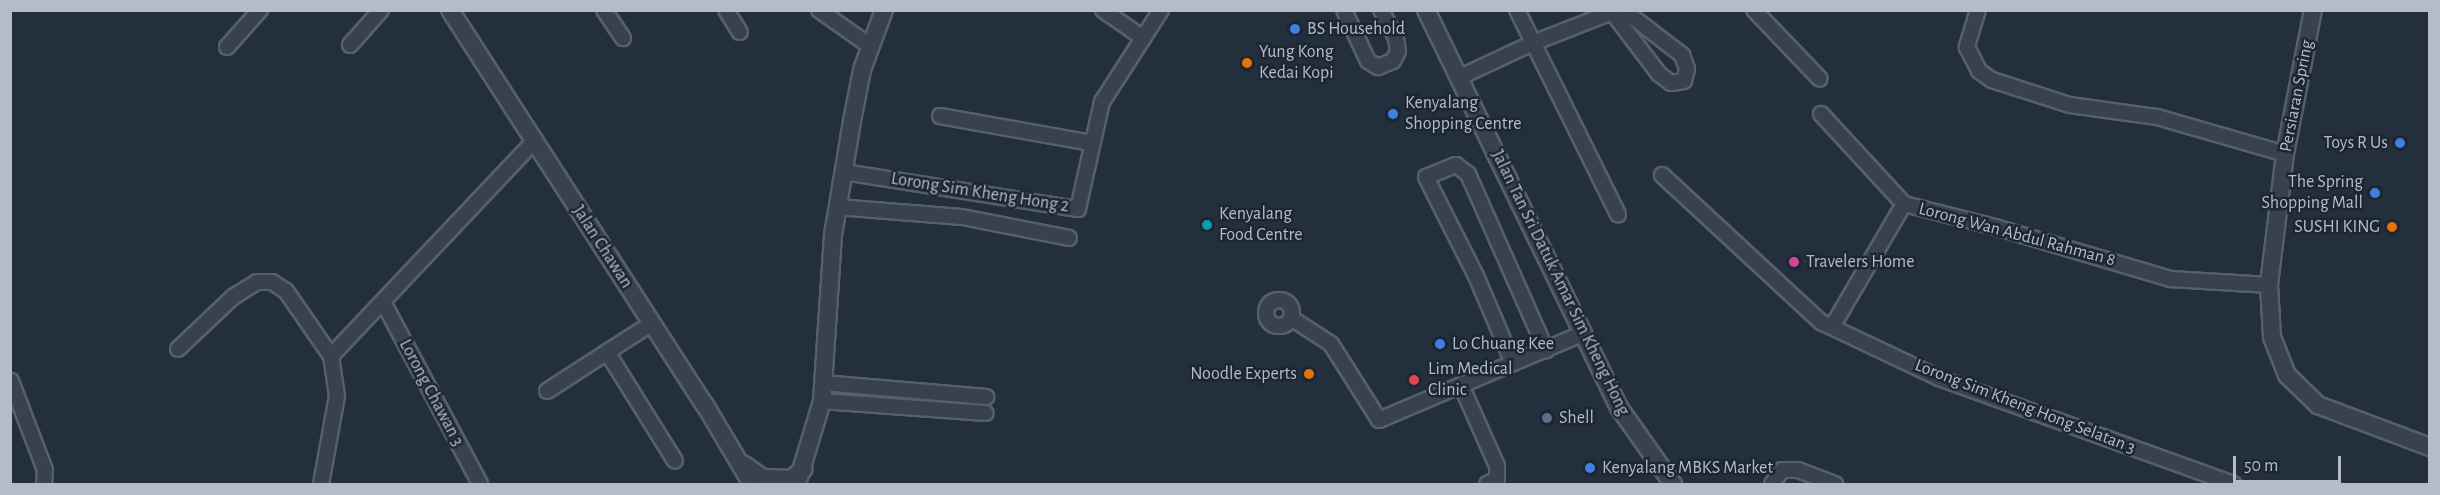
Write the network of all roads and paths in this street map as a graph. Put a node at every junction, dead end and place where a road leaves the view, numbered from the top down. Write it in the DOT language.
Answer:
graph roads {
  1 [pos="260,10"];
  2 [pos="381,10"];
  3 [pos="450,10"];
  4 [pos="604,10"];
  5 [pos="726,10"];
  6 [pos="819,10"];
  7 [pos="884,10"];
  8 [pos="1103,10"];
  9 [pos="1161,10"];
  10 [pos="1344,10"];
  11 [pos="1381,10"];
  12 [pos="1426,10"];
  13 [pos="1517,10"];
  14 [pos="1754,10"];
  15 [pos="1978,10"];
  16 [pos="2313,10"];
  17 [pos="1612,12"];
  18 [pos="740,32"];
  19 [pos="623,38"];
  20 [pos="1143,38"];
  21 [pos="1533,43"];
  22 [pos="350,45"];
  23 [pos="870,46"];
  24 [pos="227,47"];
  25 [pos="1460,77"];
  26 [pos="1820,79"];
  27 [pos="1821,114"];
  28 [pos="940,116"];
  29 [pos="534,141"];
  30 [pos="1092,143"];
  31 [pos="2285,154"];
  32 [pos="844,171"];
  33 [pos="1662,175"];
  34 [pos="1904,204"];
  35 [pos="837,207"];
  36 [pos="1618,214"];
  37 [pos="1069,238"];
  38 [pos="2269,285"];
  39 [pos="382,302"];
  40 [pos="1291,318"];
  41 [pos="652,323"];
  42 [pos="1832,327"];
  43 [pos="1582,334"];
  44 [pos="178,349"];
  45 [pos="1546,350"];
  46 [pos="607,352"];
  47 [pos="332,356"];
  48 [pos="1513,363"];
  49 [pos="12,381"];
  50 [pos="823,383"];
  51 [pos="1461,385"];
  52 [pos="547,391"];
  53 [pos="986,397"];
  54 [pos="822,400"];
  55 [pos="986,413"];
  56 [pos="2430,447"];
  57 [pos="675,461"];
  58 [pos="743,464"];
  59 [pos="800,477"];
  60 [pos="44,484"];
  61 [pos="321,484"];
  62 [pos="480,484"];
  63 [pos="752,484"];
  64 [pos="1487,484"];
  65 [pos="1673,484"];
  66 [pos="1772,484"];
  67 [pos="1835,484"];
  68 [pos="2234,484"];
  1 -- 24 [label="street"];
  2 -- 22 [label="street"];
  3 -- 29 [label="street, Jalan Chawan"];
  4 -- 19 [label="street"];
  5 -- 18 [label="street"];
  6 -- 23 [label="street"];
  7 -- 23 [label="street"];
  8 -- 20 [label="street"];
  9 -- 20 [label="street, Lorong Sim Kheng Hong 2"];
  10 -- 11 [label="street"];
  12 -- 25 [label="street, Jalan Tan Sri Datuk Amar Sim Kheng Hong"];
  13 -- 21 [label="street"];
  14 -- 26 [label="street"];
  15 -- 31 [label="street"];
  16 -- 31 [label="street, Persiaran Spring"];
  17 -- 17 [label="street"];
  17 -- 21 [label="street"];
  20 -- 30 [label="street, Lorong Sim Kheng Hong 2"];
  21 -- 25 [label="street"];
  21 -- 36 [label="street"];
  23 -- 32 [label="street"];
  25 -- 43 [label="street, Jalan Tan Sri Datuk Amar Sim Kheng Hong"];
  27 -- 34 [label="street"];
  28 -- 30 [label="street"];
  29 -- 39 [label="street"];
  29 -- 41 [label="street, Jalan Chawan"];
  30 -- 32 [label="street, Lorong Sim Kheng Hong 2"];
  31 -- 38 [label="street, Persiaran Spring"];
  32 -- 35 [label="street"];
  33 -- 42 [label="street, Lorong Sim Kheng Hong Selatan 3"];
  34 -- 38 [label="street, Lorong Wan Abdul Rahman 8"];
  34 -- 42 [label="street, Lorong Wan Abdul Rahman 8"];
  35 -- 37 [label="street"];
  35 -- 50 [label="street"];
  38 -- 56 [label="street, Persiaran Spring"];
  39 -- 47 [label="street"];
  39 -- 62 [label="street, Lorong Chawan 3"];
  40 -- 51 [label="street"];
  41 -- 46 [label="street"];
  41 -- 58 [label="street, Jalan Chawan"];
  42 -- 68 [label="street, Lorong Sim Kheng Hong Selatan 3"];
  43 -- 45 [label="street"];
  43 -- 65 [label="street, Jalan Tan Sri Datuk Amar Sim Kheng Hong"];
  44 -- 47 [label="street"];
  45 -- 48 [label="street"];
  45 -- 48 [label="street"];
  46 -- 52 [label="street"];
  46 -- 57 [label="street"];
  47 -- 61 [label="street"];
  48 -- 51 [label="street"];
  49 -- 60 [label="street"];
  50 -- 53 [label="street"];
  50 -- 54 [label="street"];
  51 -- 64 [label="street"];
  54 -- 55 [label="street"];
  54 -- 59 [label="street"];
  58 -- 59 [label="street"];
  58 -- 63 [label="street, Jalan Chawan"];
  66 -- 67 [label="street"];
}
